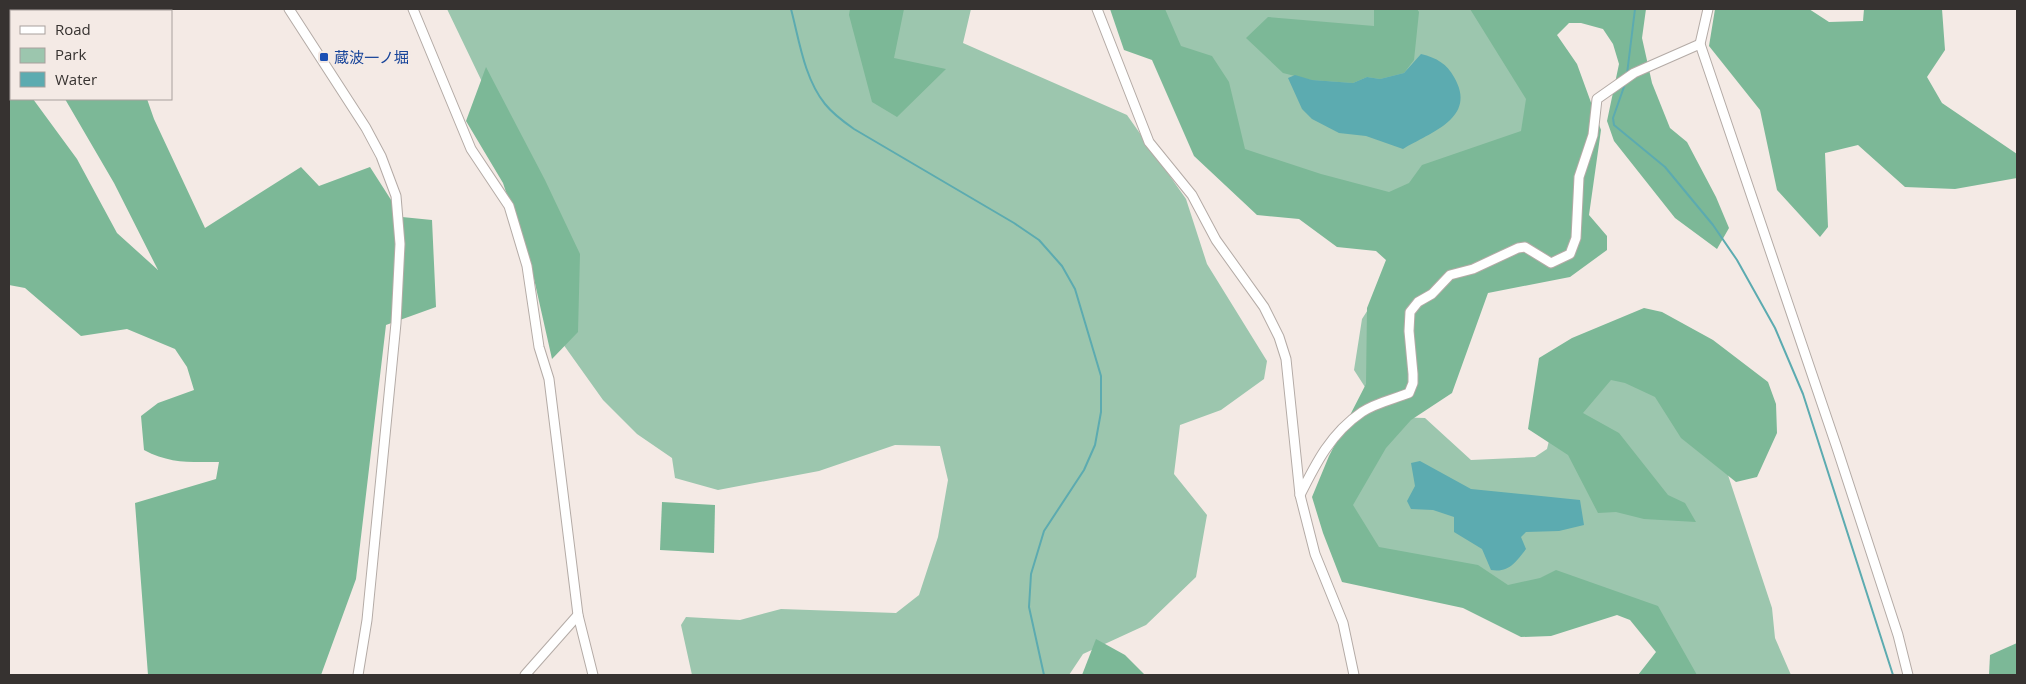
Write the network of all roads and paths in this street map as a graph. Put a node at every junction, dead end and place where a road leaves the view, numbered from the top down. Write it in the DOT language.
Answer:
graph roads {
  1 [pos="290,9"];
  2 [pos="413,9"];
  3 [pos="1097,9"];
  4 [pos="1708,9"];
  5 [pos="1700,44"];
  6 [pos="1300,495"];
  7 [pos="578,615"];
  8 [pos="358,675"];
  9 [pos="525,675"];
  10 [pos="593,675"];
  11 [pos="1354,675"];
  12 [pos="1908,675"];
  1 -- 8 [label="street"];
  2 -- 7 [label="street"];
  3 -- 6 [label="street"];
  4 -- 5 [label="street"];
  5 -- 6 [label="street"];
  5 -- 12 [label="street"];
  6 -- 11 [label="street"];
  7 -- 9 [label="street"];
  7 -- 10 [label="street"];
}
